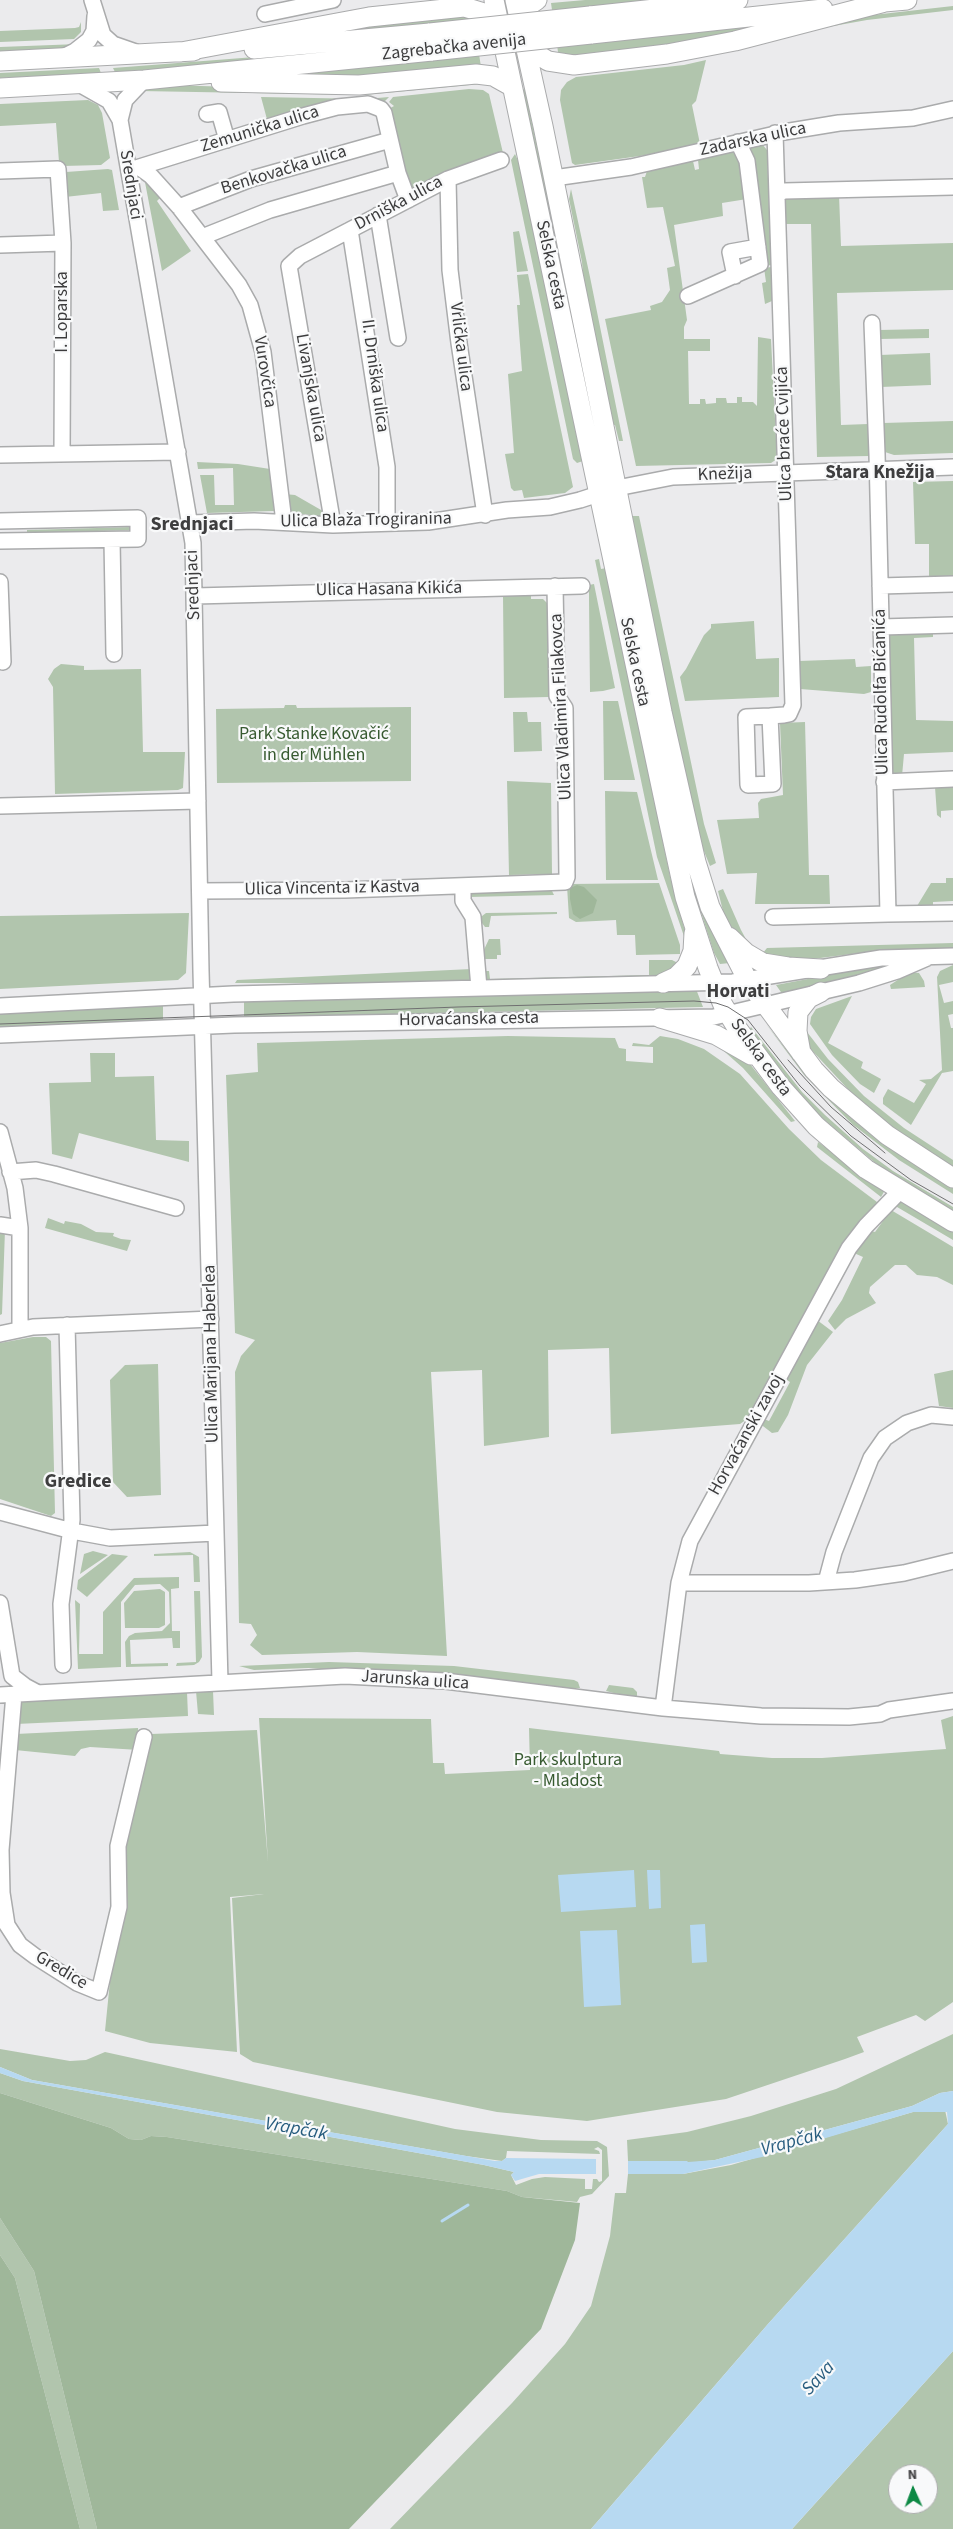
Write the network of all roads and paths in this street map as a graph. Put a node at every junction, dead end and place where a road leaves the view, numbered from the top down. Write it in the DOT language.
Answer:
graph roads {
  1 [pos="333,0"];
  2 [pos="494,0"];
  3 [pos="515,0"];
  4 [pos="537,0"];
  5 [pos="738,0"];
  6 [pos="906,0"];
  7 [pos="885,2"];
  8 [pos="470,3"];
  9 [pos="94,7"];
  10 [pos="265,14"];
  11 [pos="498,19"];
  12 [pos="590,25"];
  13 [pos="516,26"];
  14 [pos="431,42"];
  15 [pos="526,48"];
  16 [pos="181,52"];
  17 [pos="147,54"];
  18 [pos="504,55"];
  19 [pos="58,59"];
  20 [pos="0,62"];
  21 [pos="574,65"];
  22 [pos="476,74"];
  23 [pos="146,80"];
  24 [pos="79,84"];
  25 [pos="511,86"];
  26 [pos="0,88"];
  27 [pos="536,93"];
  28 [pos="953,109"];
  29 [pos="207,114"];
  30 [pos="120,120"];
  31 [pos="775,134"];
  32 [pos="227,140"];
  33 [pos="390,140"];
  34 [pos="738,142"];
  35 [pos="501,160"];
  36 [pos="134,169"];
  37 [pos="0,171"];
  38 [pos="398,173"];
  39 [pos="554,178"];
  40 [pos="448,179"];
  41 [pos="953,187"];
  42 [pos="777,194"];
  43 [pos="408,200"];
  44 [pos="179,207"];
  45 [pos="378,215"];
  46 [pos="350,230"];
  47 [pos="202,237"];
  48 [pos="63,243"];
  49 [pos="0,245"];
  50 [pos="758,247"];
  51 [pos="300,256"];
  52 [pos="735,276"];
  53 [pos="688,296"];
  54 [pos="872,323"];
  55 [pos="398,338"];
  56 [pos="178,452"];
  57 [pos="62,454"];
  58 [pos="0,455"];
  59 [pos="953,467"];
  60 [pos="877,469"];
  61 [pos="786,473"];
  62 [pos="617,488"];
  63 [pos="599,494"];
  64 [pos="485,515"];
  65 [pos="0,521"];
  66 [pos="284,522"];
  67 [pos="190,523"];
  68 [pos="386,523"];
  69 [pos="332,524"];
  70 [pos="0,540"];
  71 [pos="112,540"];
  72 [pos="0,582"];
  73 [pos="953,584"];
  74 [pos="555,586"];
  75 [pos="582,586"];
  76 [pos="880,586"];
  77 [pos="195,596"];
  78 [pos="953,625"];
  79 [pos="881,627"];
  80 [pos="114,654"];
  81 [pos="3,662"];
  82 [pos="770,716"];
  83 [pos="953,778"];
  84 [pos="884,782"];
  85 [pos="198,801"];
  86 [pos="0,806"];
  87 [pos="561,883"];
  88 [pos="463,886"];
  89 [pos="200,890"];
  90 [pos="953,913"];
  91 [pos="888,914"];
  92 [pos="773,917"];
  93 [pos="694,927"];
  94 [pos="719,927"];
  95 [pos="953,956"];
  96 [pos="929,957"];
  97 [pos="821,968"];
  98 [pos="748,981"];
  99 [pos="714,982"];
  100 [pos="663,983"];
  101 [pos="480,988"];
  102 [pos="821,992"];
  103 [pos="202,996"];
  104 [pos="0,1006"];
  105 [pos="765,1006"];
  106 [pos="728,1014"];
  107 [pos="660,1018"];
  108 [pos="203,1027"];
  109 [pos="0,1035"];
  110 [pos="802,1056"];
  111 [pos="764,1065"];
  112 [pos="0,1132"];
  113 [pos="10,1172"];
  114 [pos="953,1178"];
  115 [pos="900,1191"];
  116 [pos="176,1208"];
  117 [pos="953,1222"];
  118 [pos="0,1225"];
  119 [pos="20,1228"];
  120 [pos="211,1320"];
  121 [pos="67,1325"];
  122 [pos="20,1329"];
  123 [pos="0,1334"];
  124 [pos="953,1417"];
  125 [pos="0,1512"];
  126 [pos="72,1531"];
  127 [pos="216,1533"];
  128 [pos="953,1561"];
  129 [pos="826,1582"];
  130 [pos="679,1583"];
  131 [pos="0,1603"];
  132 [pos="62,1665"];
  133 [pos="12,1676"];
  134 [pos="220,1682"];
  135 [pos="0,1686"];
  136 [pos="4,1693"];
  137 [pos="38,1693"];
  138 [pos="953,1695"];
  139 [pos="953,1701"];
  140 [pos="932,1702"];
  141 [pos="663,1708"];
  142 [pos="144,1736"];
  1 -- 10 [label="street"];
  2 -- 11 [label="main road, Selska cesta"];
  3 -- 13 [label="main road"];
  4 -- 13 [label="main road"];
  5 -- 12 [label="main road, Zagrebačka avenija"];
  6 -- 7 [label="main road, Zagrebačka avenija"];
  7 -- 12 [label="main road, Zagrebačka avenija"];
  7 -- 21 [label="main road"];
  8 -- 11 [label="main road"];
  8 -- 16 [label="main road"];
  9 -- 17 [label="street"];
  9 -- 19 [label="street"];
  11 -- 13 [label="main road"];
  11 -- 18 [label="main road, Selska cesta"];
  12 -- 14 [label="main road, Zagrebačka avenija, bridge"];
  13 -- 15 [label="main road"];
  13 -- 18 [label="main road"];
  14 -- 16 [label="main road, Zagrebačka avenija"];
  14 -- 23 [label="main road, Zagrebačka avenija"];
  15 -- 21 [label="main road"];
  15 -- 27 [label="main road, Selska cesta"];
  16 -- 17 [label="main road, Zagrebačka avenija"];
  17 -- 19 [label="main road, Zagrebačka avenija"];
  18 -- 22 [label="main road"];
  18 -- 25 [label="main road, Selska cesta"];
  19 -- 20 [label="main road, Zagrebačka avenija"];
  21 -- 27 [label="main road"];
  22 -- 23 [label="main road"];
  22 -- 25 [label="main road"];
  23 -- 24 [label="main road, Zagrebačka avenija"];
  23 -- 30 [label="street"];
  24 -- 26 [label="main road, Zagrebačka avenija"];
  24 -- 30 [label="street"];
  25 -- 63 [label="main road, Selska cesta"];
  27 -- 39 [label="main road, Selska cesta"];
  28 -- 31 [label="street, Zadarska ulica"];
  29 -- 32 [label="street"];
  30 -- 36 [label="street, Srednjaci"];
  31 -- 34 [label="street, Zadarska ulica"];
  31 -- 42 [label="street, Ulica braće Cvijića"];
  32 -- 33 [label="street, Zemunička ulica"];
  32 -- 36 [label="street, Zemunička ulica"];
  33 -- 38 [label="street"];
  33 -- 44 [label="street, Benkovačka ulica"];
  34 -- 39 [label="street, Zadarska ulica"];
  34 -- 50 [label="street"];
  35 -- 40 [label="street, Drniška ulica"];
  36 -- 44 [label="street, Vurovčica"];
  36 -- 56 [label="street, Srednjaci"];
  37 -- 48 [label="street, I. Loparska"];
  38 -- 43 [label="street"];
  38 -- 47 [label="street"];
  39 -- 62 [label="main road, Selska cesta"];
  40 -- 43 [label="street, Drniška ulica"];
  40 -- 64 [label="street, Vrlička ulica"];
  41 -- 42 [label="street"];
  42 -- 61 [label="street, Ulica braće Cvijića"];
  43 -- 45 [label="street, Drniška ulica"];
  44 -- 47 [label="street, Vurovčica"];
  45 -- 46 [label="street, Drniška ulica"];
  45 -- 55 [label="street"];
  46 -- 51 [label="street, Drniška ulica"];
  46 -- 68 [label="street, II. Drniška ulica"];
  47 -- 66 [label="street, Vurovčica"];
  48 -- 49 [label="street"];
  48 -- 57 [label="street, I. Loparska"];
  50 -- 52 [label="street"];
  50 -- 52 [label="street"];
  51 -- 69 [label="street, Livanjska ulica"];
  52 -- 53 [label="street"];
  54 -- 60 [label="street, Ulica Rudolfa Bićanića"];
  56 -- 57 [label="street"];
  56 -- 67 [label="street, Srednjaci"];
  57 -- 58 [label="street"];
  59 -- 60 [label="street, Knežija"];
  60 -- 61 [label="street, Knežija"];
  60 -- 76 [label="street, Ulica Rudolfa Bićanića"];
  61 -- 62 [label="street, Knežija"];
  61 -- 82 [label="street, Ulica braće Cvijića"];
  62 -- 63 [label="street, Knežija"];
  62 -- 94 [label="main road, Selska cesta"];
  63 -- 64 [label="street, Ulica Blaža Trogiranina"];
  63 -- 93 [label="main road, Selska cesta"];
  64 -- 68 [label="street, Ulica Blaža Trogiranina"];
  65 -- 71 [label="street"];
  66 -- 67 [label="street, Ulica Blaža Trogiranina"];
  66 -- 69 [label="street, Ulica Blaža Trogiranina"];
  67 -- 77 [label="street, Srednjaci"];
  68 -- 69 [label="street, Ulica Blaža Trogiranina"];
  70 -- 71 [label="street"];
  71 -- 80 [label="street"];
  72 -- 81 [label="street"];
  73 -- 76 [label="street"];
  74 -- 75 [label="street, Ulica Hasana Kikića"];
  74 -- 77 [label="street, Ulica Hasana Kikića"];
  74 -- 87 [label="street, Ulica Vladimira Filakovca"];
  76 -- 79 [label="street, Ulica Rudolfa Bićanića"];
  77 -- 85 [label="street, Srednjaci"];
  78 -- 79 [label="street"];
  79 -- 84 [label="street, Ulica Rudolfa Bićanića"];
  83 -- 84 [label="street"];
  84 -- 91 [label="street, Ulica Rudolfa Bićanića"];
  85 -- 86 [label="street"];
  85 -- 89 [label="street, Srednjaci"];
  87 -- 88 [label="street, Ulica Vincenta iz Kastva"];
  88 -- 89 [label="street, Ulica Vincenta iz Kastva"];
  88 -- 101 [label="street"];
  89 -- 103 [label="street, Srednjaci"];
  90 -- 91 [label="street"];
  91 -- 92 [label="street"];
  93 -- 99 [label="main road, Selska cesta"];
  93 -- 100 [label="main road"];
  94 -- 97 [label="main road"];
  94 -- 98 [label="main road, Selska cesta"];
  95 -- 96 [label="street, Horvaćanska cesta"];
  96 -- 97 [label="street, Horvaćanska cesta"];
  96 -- 102 [label="street, Horvaćanska cesta"];
  97 -- 98 [label="street, Horvaćanska cesta"];
  98 -- 99 [label="street, Horvaćanska cesta"];
  98 -- 105 [label="main road, Selska cesta"];
  99 -- 100 [label="street, Horvaćanska cesta"];
  99 -- 106 [label="main road, Selska cesta"];
  100 -- 101 [label="street, Horvaćanska cesta"];
  101 -- 103 [label="street, Horvaćanska cesta"];
  102 -- 105 [label="street, Horvaćanska cesta"];
  102 -- 110 [label="main road"];
  103 -- 104 [label="street, Horvaćanska cesta"];
  103 -- 108 [label="street, Ulica Marijana Haberlea"];
  105 -- 106 [label="street, Horvaćanska cesta"];
  105 -- 110 [label="main road, Selska cesta"];
  106 -- 107 [label="street, Horvaćanska cesta"];
  106 -- 111 [label="main road, Selska cesta"];
  107 -- 108 [label="street, Horvaćanska cesta"];
  107 -- 111 [label="main road"];
  108 -- 109 [label="street, Horvaćanska cesta"];
  108 -- 120 [label="street, Ulica Marijana Haberlea"];
  110 -- 114 [label="main road, Selska cesta"];
  111 -- 115 [label="main road, Selska cesta"];
  112 -- 113 [label="street"];
  113 -- 116 [label="street"];
  113 -- 119 [label="street"];
  115 -- 117 [label="main road, Selska cesta"];
  115 -- 130 [label="street, Horvaćanski zavoj"];
  118 -- 119 [label="street"];
  119 -- 122 [label="street"];
  120 -- 121 [label="street"];
  120 -- 127 [label="street, Ulica Marijana Haberlea"];
  121 -- 122 [label="street"];
  121 -- 126 [label="street"];
  122 -- 123 [label="street"];
  124 -- 129 [label="street"];
  125 -- 126 [label="street"];
  126 -- 127 [label="street"];
  126 -- 132 [label="street"];
  127 -- 134 [label="street, Ulica Marijana Haberlea"];
  128 -- 129 [label="street"];
  129 -- 130 [label="street"];
  130 -- 141 [label="street, Horvaćanski zavoj"];
  131 -- 133 [label="street"];
  133 -- 135 [label="street"];
  133 -- 137 [label="street"];
  134 -- 137 [label="street, Jarunska ulica"];
  134 -- 141 [label="street, Jarunska ulica"];
  136 -- 137 [label="street, Jarunska ulica"];
  136 -- 142 [label="street, Gredice"];
  138 -- 140 [label="street, Jarunska ulica"];
  139 -- 140 [label="street, Jarunska ulica"];
  140 -- 141 [label="street, Jarunska ulica"];
}
